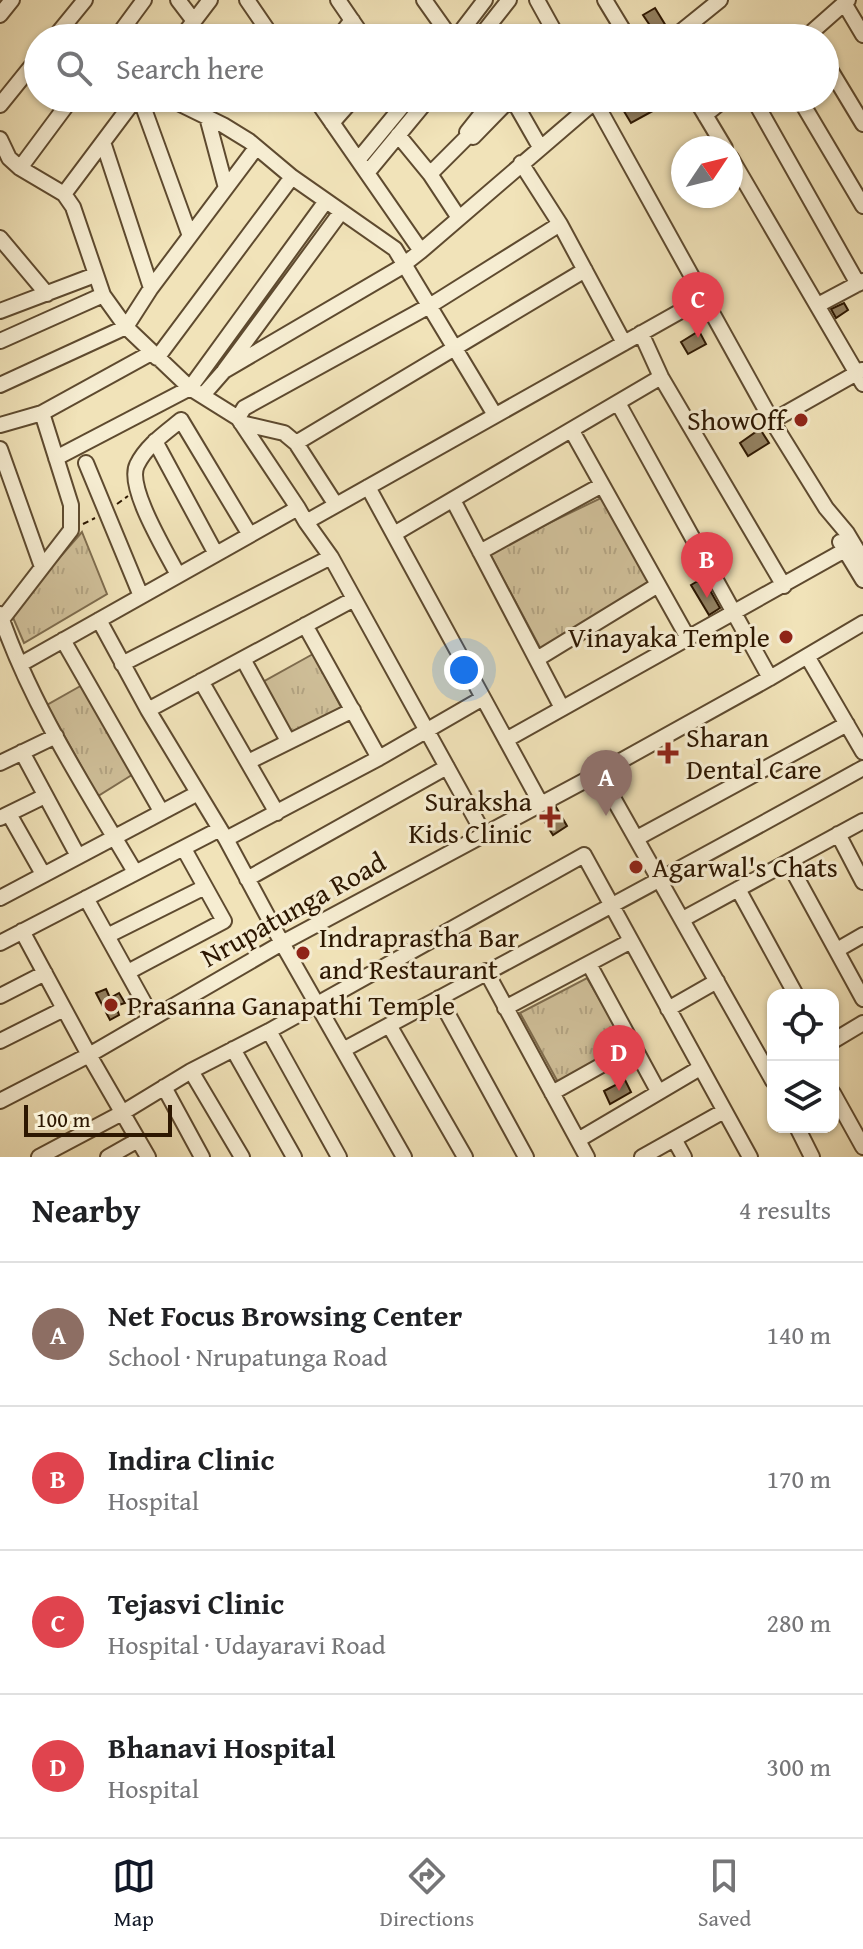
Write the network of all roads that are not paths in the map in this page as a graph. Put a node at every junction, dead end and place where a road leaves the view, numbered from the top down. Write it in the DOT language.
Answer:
graph roads {
  1 [pos="12,0"];
  2 [pos="85,0"];
  3 [pos="144,0"];
  4 [pos="178,0"];
  5 [pos="210,0"];
  6 [pos="247,0"];
  7 [pos="338,0"];
  8 [pos="424,0"];
  9 [pos="485,0"];
  10 [pos="509,0"];
  11 [pos="537,0"];
  12 [pos="605,0"];
  13 [pos="720,0"];
  14 [pos="846,2"];
  15 [pos="0,15"];
  16 [pos="352,20"];
  17 [pos="194,21"];
  18 [pos="65,24"];
  19 [pos="126,24"];
  20 [pos="192,24"];
  21 [pos="263,24"];
  22 [pos="349,24"];
  23 [pos="355,24"];
  24 [pos="442,24"];
  25 [pos="465,24"];
  26 [pos="490,24"];
  27 [pos="550,24"];
  28 [pos="620,24"];
  29 [pos="690,24"];
  30 [pos="822,24"];
  31 [pos="863,35"];
  32 [pos="24,75"];
  33 [pos="839,84"];
  34 [pos="0,105"];
  35 [pos="62,112"];
  36 [pos="127,112"];
  37 [pos="143,112"];
  38 [pos="197,112"];
  39 [pos="325,112"];
  40 [pos="342,112"];
  41 [pos="398,112"];
  42 [pos="417,112"];
  43 [pos="482,112"];
  44 [pos="498,112"];
  45 [pos="520,112"];
  46 [pos="581,112"];
  47 [pos="603,112"];
  48 [pos="703,112"];
  49 [pos="709,112"];
  50 [pos="761,112"];
  51 [pos="807,112"];
  52 [pos="705,115"];
  53 [pos="207,117"];
  54 [pos="332,123"];
  55 [pos="863,124"];
  56 [pos="398,135"];
  57 [pos="468,136"];
  58 [pos="718,136"];
  59 [pos="0,139"];
  60 [pos="103,142"];
  61 [pos="540,147"];
  62 [pos="256,148"];
  63 [pos="521,163"];
  64 [pos="362,167"];
  65 [pos="20,168"];
  66 [pos="430,174"];
  67 [pos="292,177"];
  68 [pos="743,178"];
  69 [pos="226,188"];
  70 [pos="64,194"];
  71 [pos="326,201"];
  72 [pos="863,206"];
  73 [pos="341,212"];
  74 [pos="459,218"];
  75 [pos="560,224"];
  76 [pos="190,236"];
  77 [pos="0,238"];
  78 [pos="421,251"];
  79 [pos="405,263"];
  80 [pos="585,270"];
  81 [pos="95,275"];
  82 [pos="860,282"];
  83 [pos="151,288"];
  84 [pos="47,294"];
  85 [pos="103,295"];
  86 [pos="704,298"];
  87 [pos="431,305"];
  88 [pos="818,305"];
  89 [pos="0,311"];
  90 [pos="126,327"];
  91 [pos="641,333"];
  92 [pos="0,341"];
  93 [pos="624,343"];
  94 [pos="457,348"];
  95 [pos="154,355"];
  96 [pos="224,371"];
  97 [pos="861,376"];
  98 [pos="661,377"];
  99 [pos="0,385"];
  100 [pos="196,392"];
  101 [pos="618,403"];
  102 [pos="42,413"];
  103 [pos="495,415"];
  104 [pos="240,420"];
  105 [pos="772,421"];
  106 [pos="0,425"];
  107 [pos="572,431"];
  108 [pos="155,441"];
  109 [pos="296,443"];
  110 [pos="0,449"];
  111 [pos="56,458"];
  112 [pos="86,463"];
  113 [pos="602,485"];
  114 [pos="368,487"];
  115 [pos="453,500"];
  116 [pos="336,505"];
  117 [pos="298,508"];
  118 [pos="826,508"];
  119 [pos="306,522"];
  120 [pos="394,534"];
  121 [pos="250,535"];
  122 [pos="845,550"];
  123 [pos="480,552"];
  124 [pos="216,554"];
  125 [pos="331,557"];
  126 [pos="863,560"];
  127 [pos="42,567"];
  128 [pos="178,575"];
  129 [pos="863,580"];
  130 [pos="658,585"];
  131 [pos="784,586"];
  132 [pos="141,596"];
  133 [pos="354,599"];
  134 [pos="733,613"];
  135 [pos="1,618"];
  136 [pos="99,620"];
  137 [pos="863,623"];
  138 [pos="305,625"];
  139 [pos="688,638"];
  140 [pos="63,640"];
  141 [pos="5,643"];
  142 [pos="807,656"];
  143 [pos="243,659"];
  144 [pos="537,659"];
  145 [pos="21,664"];
  146 [pos="122,664"];
  147 [pos="770,678"];
  148 [pos="201,681"];
  149 [pos="483,698"];
  150 [pos="562,708"];
  151 [pos="148,710"];
  152 [pos="353,710"];
  153 [pos="847,724"];
  154 [pos="426,732"];
  155 [pos="56,736"];
  156 [pos="506,740"];
  157 [pos="288,741"];
  158 [pos="22,752"];
  159 [pos="863,752"];
  160 [pos="379,758"];
  161 [pos="248,762"];
  162 [pos="0,763"];
  163 [pos="447,767"];
  164 [pos="863,768"];
  165 [pos="599,773"];
  166 [pos="198,793"];
  167 [pos="45,796"];
  168 [pos="541,804"];
  169 [pos="161,811"];
  170 [pos="277,813"];
  171 [pos="5,816"];
  172 [pos="863,821"];
  173 [pos="223,834"];
  174 [pos="838,834"];
  175 [pos="114,836"];
  176 [pos="485,836"];
  177 [pos="637,838"];
  178 [pos="184,849"];
  179 [pos="78,856"];
  180 [pos="788,862"];
  181 [pos="135,872"];
  182 [pos="43,874"];
  183 [pos="247,879"];
  184 [pos="661,881"];
  185 [pos="863,882"];
  186 [pos="205,887"];
  187 [pos="738,889"];
  188 [pos="0,898"];
  189 [pos="86,898"];
  190 [pos="612,906"];
  191 [pos="683,919"];
  192 [pos="22,931"];
  193 [pos="863,935"];
  194 [pos="107,936"];
  195 [pos="631,941"];
  196 [pos="0,943"];
  197 [pos="282,943"];
  198 [pos="837,950"];
  199 [pos="589,964"];
  200 [pos="486,971"];
  201 [pos="128,972"];
  202 [pos="45,973"];
  203 [pos="717,981"];
  204 [pos="793,989"];
  205 [pos="0,996"];
  206 [pos="439,998"];
  207 [pos="863,999"];
  208 [pos="318,1004"];
  209 [pos="505,1008"];
  210 [pos="64,1009"];
  211 [pos="668,1009"];
  212 [pos="152,1017"];
  213 [pos="389,1025"];
  214 [pos="862,1026"];
  215 [pos="269,1031"];
  216 [pos="839,1038"];
  217 [pos="0,1041"];
  218 [pos="634,1047"];
  219 [pos="233,1049"];
  220 [pos="343,1050"];
  221 [pos="89,1055"];
  222 [pos="767,1067"];
  223 [pos="700,1068"];
  224 [pos="191,1071"];
  225 [pos="164,1087"];
  226 [pos="658,1091"];
  227 [pos="552,1093"];
  228 [pos="0,1101"];
  229 [pos="839,1104"];
  230 [pos="724,1111"];
  231 [pos="122,1113"];
  232 [pos="800,1133"];
  233 [pos="674,1139"];
  234 [pos="138,1140"];
  235 [pos="578,1140"];
  236 [pos="863,1147"];
  237 [pos="39,1157"];
  238 [pos="108,1157"];
  239 [pos="148,1157"];
  240 [pos="202,1157"];
  241 [pos="242,1157"];
  242 [pos="294,1157"];
  243 [pos="339,1157"];
  244 [pos="404,1157"];
  245 [pos="465,1157"];
  246 [pos="526,1157"];
  247 [pos="587,1157"];
  248 [pos="642,1157"];
  249 [pos="684,1157"];
  250 [pos="750,1157"];
  251 [pos="812,1157"];
  1 -- 15 [label="street"];
  2 -- 18 [label="street"];
  3 -- 19 [label="street"];
  4 -- 17 [label="street"];
  5 -- 17 [label="street"];
  6 -- 21 [label="street"];
  7 -- 16 [label="street"];
  8 -- 24 [label="street"];
  9 -- 25 [label="street"];
  10 -- 26 [label="street"];
  11 -- 27 [label="street"];
  12 -- 28 [label="street"];
  13 -- 29 [label="street"];
  14 -- 30 [label="street"];
  14 -- 31 [label="street"];
  16 -- 22 [label="street"];
  16 -- 23 [label="street"];
  17 -- 20 [label="street"];
  32 -- 34 [label="street"];
  33 -- 55 [label="street"];
  35 -- 65 [label="street"];
  36 -- 60 [label="street"];
  37 -- 76 [label="street"];
  38 -- 53 [label="street"];
  39 -- 54 [label="street"];
  40 -- 54 [label="street"];
  41 -- 64 [label="street"];
  42 -- 56 [label="street"];
  43 -- 57 [label="street"];
  44 -- 57 [label="street"];
  45 -- 61 [label="street"];
  46 -- 61 [label="street"];
  47 -- 86 [label="street"];
  48 -- 52 [label="street"];
  49 -- 52 [label="street"];
  50 -- 82 [label="street"];
  51 -- 72 [label="street"];
  52 -- 58 [label="street"];
  53 -- 62 [label="street"];
  53 -- 69 [label="street"];
  54 -- 64 [label="street"];
  56 -- 64 [label="street"];
  56 -- 66 [label="street"];
  57 -- 66 [label="street"];
  59 -- 65 [label="street"];
  60 -- 70 [label="street"];
  60 -- 83 [label="street"];
  61 -- 63 [label="street"];
  62 -- 67 [label="street"];
  62 -- 69 [label="street"];
  63 -- 74 [label="street"];
  63 -- 75 [label="street"];
  64 -- 78 [label="street"];
  65 -- 70 [label="street"];
  66 -- 74 [label="street"];
  67 -- 71 [label="street"];
  67 -- 95 [label="street"];
  68 -- 88 [label="street"];
  69 -- 76 [label="street"];
  70 -- 81 [label="street"];
  71 -- 73 [label="street"];
  71 -- 100 [label="street"];
  73 -- 79 [label="street"];
  73 -- 96 [label="street"];
  74 -- 78 [label="street"];
  75 -- 80 [label="street"];
  75 -- 87 [label="street"];
  76 -- 83 [label="street"];
  77 -- 84 [label="street"];
  78 -- 79 [label="street"];
  79 -- 87 [label="street"];
  79 -- 96 [label="street"];
  80 -- 93 [label="street"];
  80 -- 94 [label="street"];
  81 -- 84 [label="street"];
  81 -- 85 [label="street"];
  82 -- 88 [label="street"];
  83 -- 90 [label="street"];
  84 -- 89 [label="street"];
  85 -- 90 [label="street"];
  85 -- 92 [label="street"];
  86 -- 91 [label="street"];
  86 -- 105 [label="street"];
  87 -- 94 [label="street"];
  87 -- 104 [label="street"];
  88 -- 97 [label="street"];
  90 -- 95 [label="street"];
  90 -- 99 [label="street"];
  91 -- 93 [label="street"];
  91 -- 98 [label="street"];
  93 -- 103 [label="street"];
  94 -- 103 [label="street"];
  94 -- 109 [label="street"];
  95 -- 100 [label="street"];
  95 -- 102 [label="street"];
  96 -- 100 [label="street"];
  97 -- 105 [label="street"];
  98 -- 101 [label="street"];
  98 -- 131 [label="street"];
  100 -- 104 [label="street"];
  100 -- 111 [label="street"];
  101 -- 107 [label="street"];
  101 -- 134 [label="street"];
  102 -- 106 [label="street"];
  102 -- 111 [label="street"];
  103 -- 114 [label="street"];
  104 -- 109 [label="street"];
  104 -- 117 [label="street"];
  105 -- 118 [label="street"];
  107 -- 113 [label="street"];
  107 -- 115 [label="street"];
  108 -- 121 [label="street"];
  108 -- 124 [label="street"];
  108 -- 128 [label="street"];
  109 -- 116 [label="street"];
  110 -- 127 [label="street"];
  111 -- 127 [label="street"];
  112 -- 132 [label="street"];
  113 -- 123 [label="street"];
  113 -- 130 [label="street"];
  114 -- 116 [label="street"];
  114 -- 120 [label="street"];
  115 -- 120 [label="street"];
  115 -- 123 [label="street"];
  116 -- 119 [label="street"];
  117 -- 119 [label="street"];
  117 -- 121 [label="street"];
  118 -- 122 [label="street"];
  118 -- 126 [label="street"];
  119 -- 125 [label="street"];
  120 -- 149 [label="street"];
  121 -- 124 [label="street"];
  122 -- 129 [label="street"];
  122 -- 131 [label="street"];
  123 -- 144 [label="street"];
  124 -- 128 [label="street"];
  125 -- 133 [label="street"];
  125 -- 146 [label="street"];
  127 -- 135 [label="street"];
  128 -- 132 [label="street"];
  130 -- 139 [label="street"];
  130 -- 144 [label="street"];
  131 -- 134 [label="street"];
  132 -- 136 [label="street"];
  133 -- 138 [label="street"];
  133 -- 154 [label="street"];
  134 -- 139 [label="street"];
  134 -- 147 [label="street"];
  135 -- 141 [label="street"];
  136 -- 140 [label="street"];
  136 -- 146 [label="street"];
  137 -- 142 [label="street, Nrupatunga Road"];
  138 -- 143 [label="street"];
  138 -- 152 [label="street"];
  139 -- 150 [label="street"];
  140 -- 145 [label="street"];
  140 -- 169 [label="street"];
  141 -- 145 [label="street"];
  142 -- 147 [label="street, Nrupatunga Road"];
  142 -- 153 [label="street"];
  143 -- 148 [label="street"];
  143 -- 157 [label="street"];
  144 -- 150 [label="street"];
  145 -- 155 [label="street"];
  146 -- 151 [label="street"];
  147 -- 165 [label="street, Nrupatunga Road"];
  148 -- 151 [label="street"];
  148 -- 161 [label="street"];
  149 -- 154 [label="street"];
  149 -- 156 [label="street"];
  150 -- 156 [label="street"];
  151 -- 166 [label="street"];
  152 -- 157 [label="street"];
  152 -- 160 [label="street"];
  153 -- 159 [label="street"];
  153 -- 177 [label="street"];
  154 -- 160 [label="street"];
  154 -- 163 [label="street"];
  155 -- 158 [label="street"];
  155 -- 175 [label="street"];
  156 -- 168 [label="street"];
  157 -- 161 [label="street"];
  158 -- 162 [label="street"];
  158 -- 167 [label="street"];
  160 -- 170 [label="street"];
  161 -- 170 [label="street"];
  163 -- 176 [label="street"];
  163 -- 183 [label="street"];
  164 -- 184 [label="street"];
  165 -- 168 [label="street, Nrupatunga Road"];
  165 -- 177 [label="street"];
  166 -- 169 [label="street"];
  166 -- 173 [label="street"];
  167 -- 171 [label="street"];
  167 -- 179 [label="street"];
  168 -- 176 [label="street, Nrupatunga Road"];
  169 -- 175 [label="street"];
  170 -- 173 [label="street"];
  171 -- 182 [label="street"];
  172 -- 174 [label="street"];
  173 -- 178 [label="street"];
  173 -- 183 [label="street"];
  174 -- 180 [label="street"];
  174 -- 185 [label="street"];
  175 -- 179 [label="street"];
  175 -- 181 [label="street"];
  176 -- 197 [label="street, Nrupatunga Road"];
  177 -- 184 [label="street"];
  178 -- 181 [label="street"];
  178 -- 186 [label="street"];
  179 -- 182 [label="street"];
  180 -- 187 [label="street"];
  180 -- 198 [label="street"];
  181 -- 189 [label="street"];
  182 -- 188 [label="street"];
  183 -- 197 [label="street"];
  184 -- 190 [label="street"];
  184 -- 191 [label="street"];
  186 -- 194 [label="street"];
  186 -- 201 [label="street"];
  187 -- 191 [label="street"];
  187 -- 204 [label="street"];
  189 -- 192 [label="street"];
  189 -- 194 [label="street"];
  190 -- 195 [label="street"];
  190 -- 200 [label="street"];
  190 -- 208 [label="street"];
  191 -- 203 [label="street"];
  192 -- 196 [label="street"];
  192 -- 202 [label="street"];
  193 -- 198 [label="street"];
  194 -- 201 [label="street"];
  195 -- 199 [label="street"];
  195 -- 211 [label="street"];
  197 -- 208 [label="street"];
  197 -- 212 [label="street, Nrupatunga Road"];
  198 -- 207 [label="street"];
  199 -- 209 [label="street"];
  199 -- 218 [label="street"];
  200 -- 206 [label="street"];
  200 -- 209 [label="street"];
  201 -- 212 [label="street"];
  202 -- 205 [label="street"];
  202 -- 210 [label="street"];
  203 -- 211 [label="street"];
  203 -- 222 [label="street"];
  206 -- 213 [label="street"];
  206 -- 246 [label="street"];
  208 -- 215 [label="street"];
  208 -- 220 [label="street"];
  209 -- 227 [label="street"];
  210 -- 217 [label="street"];
  210 -- 221 [label="street"];
  211 -- 223 [label="street"];
  212 -- 221 [label="street, Nrupatunga Road"];
  213 -- 220 [label="street"];
  213 -- 245 [label="street"];
  214 -- 216 [label="street"];
  215 -- 219 [label="street"];
  215 -- 243 [label="street"];
  218 -- 226 [label="street"];
  218 -- 227 [label="street"];
  219 -- 224 [label="street"];
  219 -- 242 [label="street"];
  220 -- 244 [label="street"];
  221 -- 228 [label="street, Nrupatunga Road"];
  221 -- 231 [label="street"];
  223 -- 226 [label="street"];
  223 -- 230 [label="street"];
  224 -- 225 [label="street"];
  224 -- 241 [label="street"];
  225 -- 231 [label="street"];
  225 -- 240 [label="street"];
  226 -- 235 [label="street"];
  227 -- 235 [label="street"];
  229 -- 236 [label="street"];
  230 -- 233 [label="street"];
  230 -- 250 [label="street"];
  231 -- 234 [label="street"];
  231 -- 237 [label="street"];
  232 -- 251 [label="street"];
  233 -- 248 [label="street"];
  233 -- 249 [label="street"];
  234 -- 238 [label="street"];
  234 -- 239 [label="street"];
  235 -- 247 [label="street"];
}
